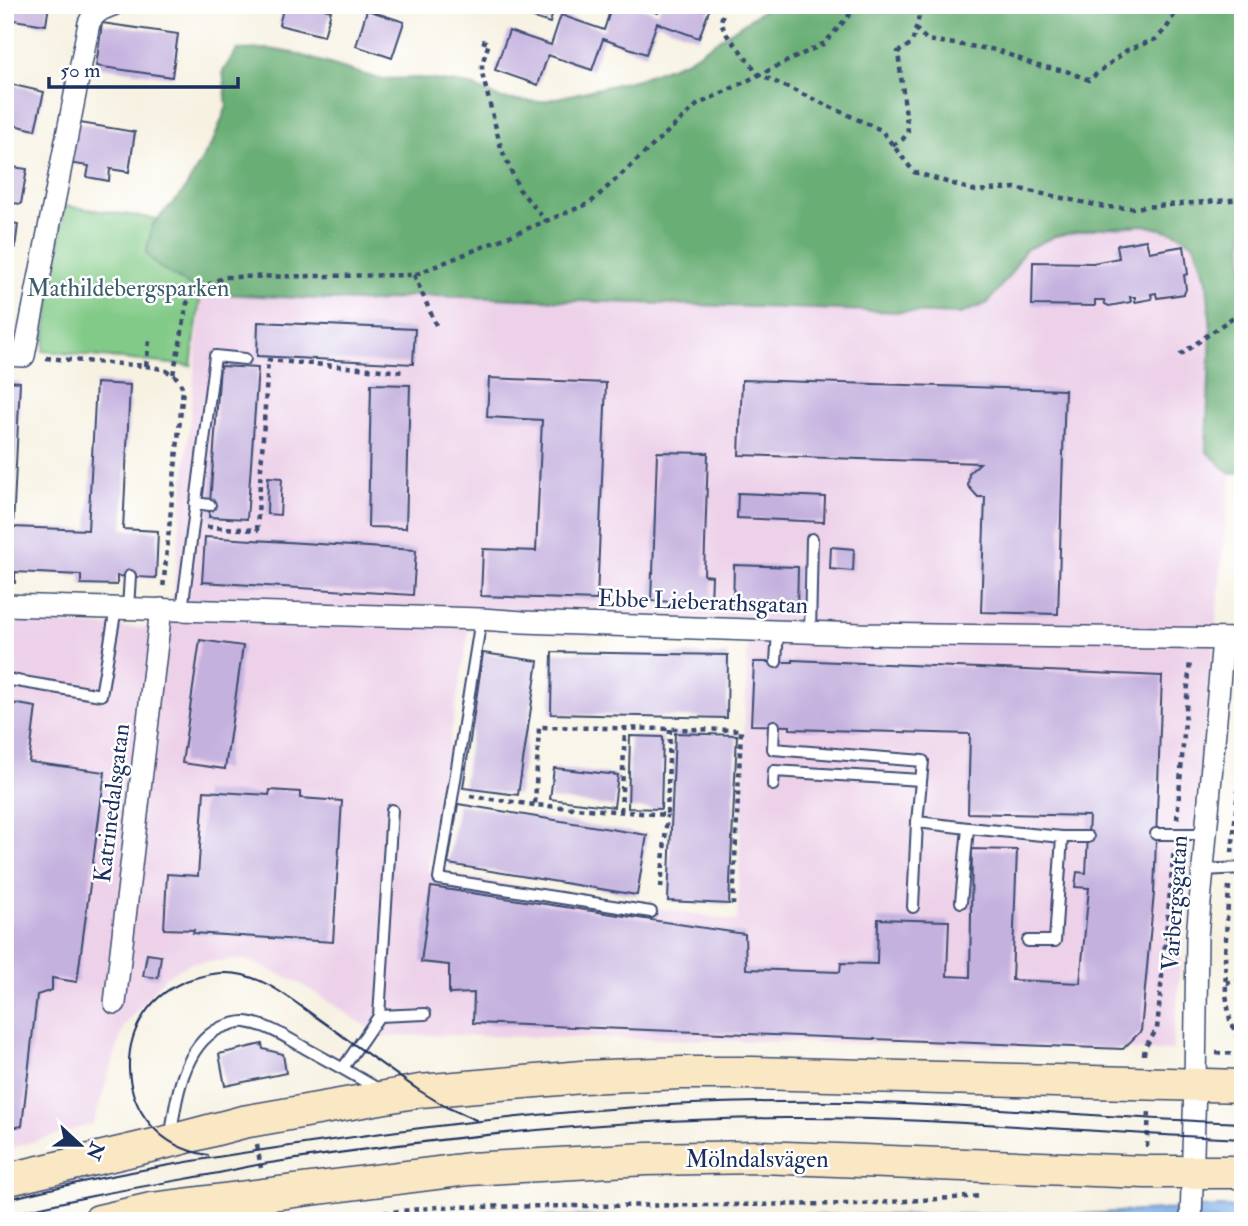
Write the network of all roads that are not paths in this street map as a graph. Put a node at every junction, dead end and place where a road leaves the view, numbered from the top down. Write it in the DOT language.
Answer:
graph roads {
  1 [pos="113,5"];
  2 [pos="15,356"];
  3 [pos="245,359"];
  4 [pos="195,503"];
  5 [pos="210,505"];
  6 [pos="812,539"];
  7 [pos="130,576"];
  8 [pos="6,607"];
  9 [pos="122,608"];
  10 [pos="171,610"];
  11 [pos="481,619"];
  12 [pos="778,631"];
  13 [pos="810,632"];
  14 [pos="1237,636"];
  15 [pos="776,662"];
  16 [pos="5,679"];
  17 [pos="774,726"];
  18 [pos="921,780"];
  19 [pos="773,785"];
  20 [pos="393,810"];
  21 [pos="917,822"];
  22 [pos="968,828"];
  23 [pos="1156,834"];
  24 [pos="1206,834"];
  25 [pos="1062,837"];
  26 [pos="1088,837"];
  27 [pos="1237,869"];
  28 [pos="1203,870"];
  29 [pos="961,902"];
  30 [pos="913,907"];
  31 [pos="652,912"];
  32 [pos="1028,941"];
  33 [pos="115,1003"];
  34 [pos="425,1014"];
  35 [pos="379,1016"];
  36 [pos="343,1068"];
  37 [pos="1195,1085"];
  38 [pos="1243,1086"];
  39 [pos="392,1097"];
  40 [pos="171,1141"];
  41 [pos="1193,1171"];
  42 [pos="1243,1172"];
  43 [pos="5,1180"];
  44 [pos="1191,1213"];
  45 [pos="99,1221"];
  1 -- 2 [label="street"];
  3 -- 4 [label="lane"];
  4 -- 5 [label="lane"];
  4 -- 10 [label="lane"];
  6 -- 13 [label="lane"];
  7 -- 9 [label="lane"];
  8 -- 9 [label="street, Ebbe Lieberathsgatan"];
  9 -- 10 [label="street, Ebbe Lieberathsgatan"];
  9 -- 16 [label="lane"];
  10 -- 11 [label="street, Ebbe Lieberathsgatan"];
  10 -- 33 [label="street, Katrinedalsgatan"];
  11 -- 12 [label="street, Ebbe Lieberathsgatan"];
  11 -- 31 [label="lane"];
  12 -- 13 [label="street, Ebbe Lieberathsgatan"];
  12 -- 15 [label="lane"];
  13 -- 14 [label="street, Ebbe Lieberathsgatan"];
  14 -- 24 [label="street, Varbergsgatan"];
  17 -- 18 [label="lane"];
  18 -- 19 [label="lane"];
  18 -- 21 [label="lane"];
  20 -- 35 [label="lane"];
  21 -- 22 [label="lane"];
  21 -- 30 [label="lane"];
  22 -- 25 [label="lane"];
  22 -- 29 [label="lane"];
  23 -- 24 [label="lane"];
  24 -- 28 [label="street, Varbergsgatan"];
  25 -- 26 [label="lane"];
  25 -- 32 [label="lane"];
  27 -- 28 [label="lane"];
  28 -- 37 [label="street, Varbergsgatan"];
  34 -- 35 [label="lane"];
  35 -- 36 [label="lane"];
  36 -- 39 [label="lane"];
  36 -- 40 [label="lane"];
  37 -- 38 [label="main road"];
  37 -- 39 [label="main road"];
  37 -- 41 [label="street, Varbergsgatan"];
  39 -- 40 [label="main road"];
  40 -- 43 [label="main road"];
  41 -- 42 [label="main road, Mölndalsvägen"];
  41 -- 44 [label="street, Varbergsgatan"];
  41 -- 45 [label="main road, Mölndalsvägen"];
}
